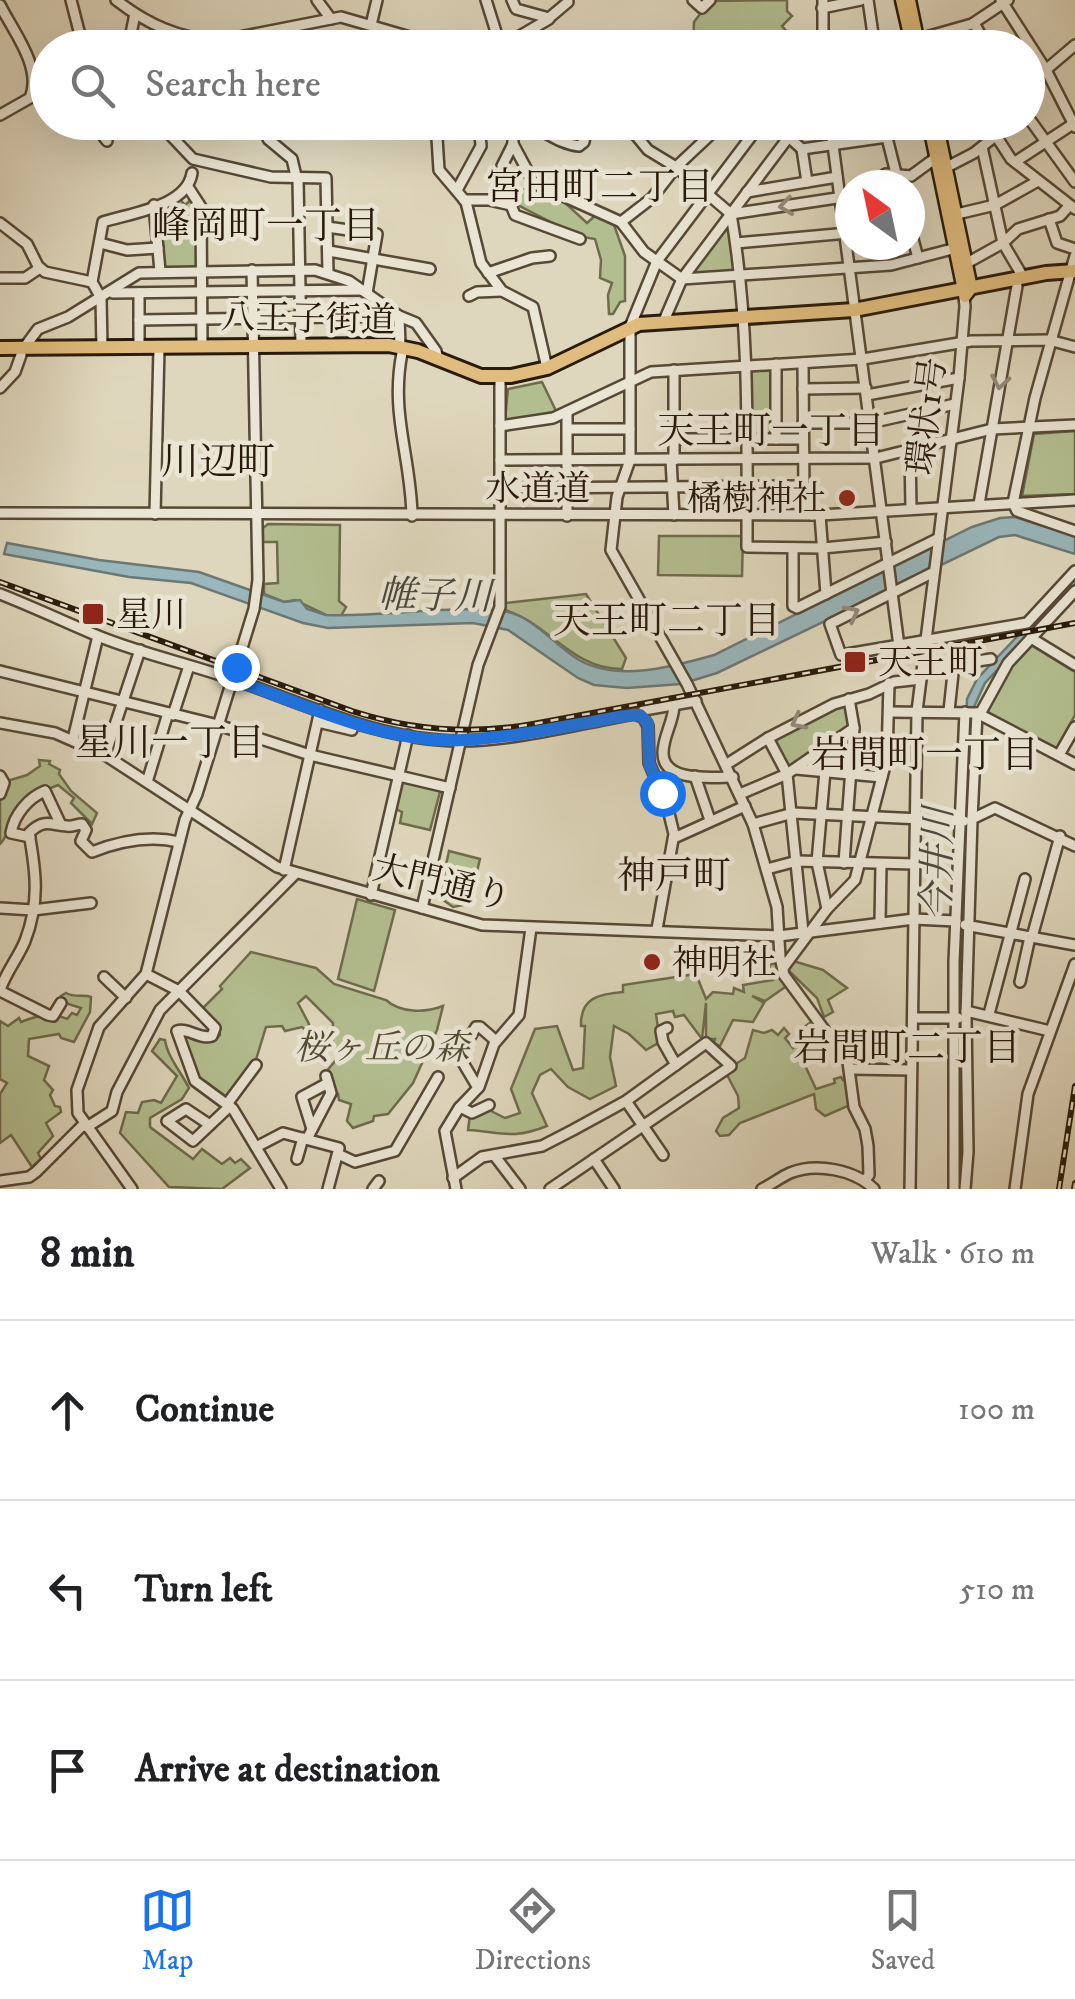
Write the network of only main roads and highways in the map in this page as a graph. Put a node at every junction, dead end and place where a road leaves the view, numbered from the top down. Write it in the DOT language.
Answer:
graph roads {
  1 [pos="901,0"];
  2 [pos="910,0"];
  3 [pos="911,30"];
  4 [pos="914,30"];
  5 [pos="935,140"];
  6 [pos="940,140"];
  7 [pos="940,155"];
  8 [pos="1072,275"];
  9 [pos="967,291"];
  10 [pos="744,322"];
  11 [pos="629,331"];
  12 [pos="401,349"];
  13 [pos="252,350"];
  14 [pos="159,351"];
  15 [pos="0,352"];
  16 [pos="22,352"];
  1 -- 3 [label="main road"];
  2 -- 4 [label="main road"];
  5 -- 7 [label="main road, 環状1号"];
  6 -- 7 [label="main road, 環状1号"];
  7 -- 9 [label="main road, 環状1号"];
  7 -- 9 [label="main road, 環状1号"];
  8 -- 9 [label="highway, 八王子街道"];
  9 -- 10 [label="highway, 八王子街道"];
  10 -- 11 [label="highway, 八王子街道"];
  10 -- 11 [label="highway, 八王子街道"];
  11 -- 12 [label="highway, 八王子街道"];
  11 -- 12 [label="highway, 八王子街道"];
  12 -- 13 [label="highway, 八王子街道"];
  12 -- 13 [label="highway, 八王子街道"];
  13 -- 14 [label="highway, 八王子街道"];
  13 -- 14 [label="highway, 八王子街道"];
  14 -- 16 [label="highway, 八王子街道"];
  14 -- 16 [label="highway, 八王子街道"];
  15 -- 16 [label="highway, 八王子街道"];
}
